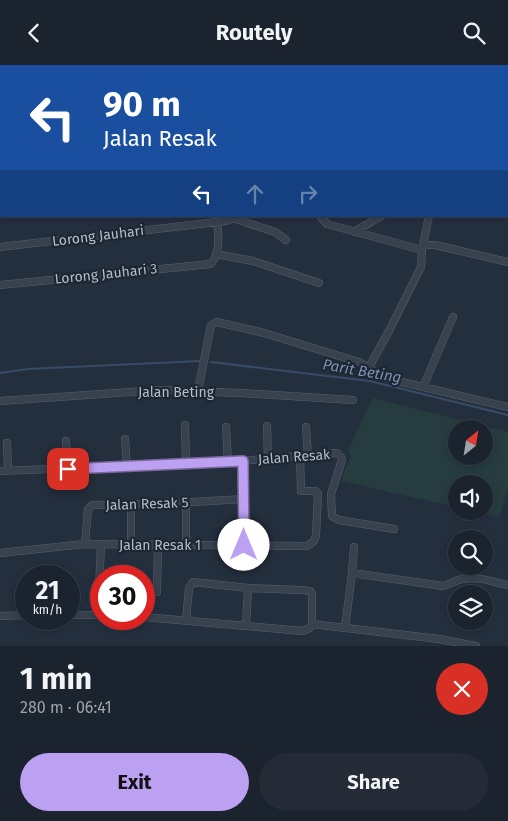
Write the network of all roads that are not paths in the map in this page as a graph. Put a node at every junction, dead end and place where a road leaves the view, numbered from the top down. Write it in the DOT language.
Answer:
graph roads {
  1 [pos="198,217"];
  2 [pos="321,217"];
  3 [pos="379,217"];
  4 [pos="429,217"];
  5 [pos="231,218"];
  6 [pos="217,222"];
  7 [pos="198,225"];
  8 [pos="354,232"];
  9 [pos="286,240"];
  10 [pos="0,247"];
  11 [pos="422,247"];
  12 [pos="216,253"];
  13 [pos="508,262"];
  14 [pos="319,283"];
  15 [pos="0,285"];
  16 [pos="453,317"];
  17 [pos="368,369"];
  18 [pos="423,387"];
  19 [pos="198,391"];
  20 [pos="0,401"];
  21 [pos="353,401"];
  22 [pos="508,407"];
  23 [pos="185,425"];
  24 [pos="267,426"];
  25 [pos="226,427"];
  26 [pos="306,427"];
  27 [pos="125,439"];
  28 [pos="66,441"];
  29 [pos="7,443"];
  30 [pos="308,456"];
  31 [pos="300,457"];
  32 [pos="268,459"];
  33 [pos="243,461"];
  34 [pos="228,462"];
  35 [pos="186,463"];
  36 [pos="127,466"];
  37 [pos="68,469"];
  38 [pos="4,471"];
  39 [pos="244,499"];
  40 [pos="186,503"];
  41 [pos="131,505"];
  42 [pos="394,529"];
  43 [pos="85,544"];
  44 [pos="101,544"];
  45 [pos="131,545"];
  46 [pos="158,545"];
  47 [pos="186,545"];
  48 [pos="244,545"];
  49 [pos="354,547"];
  50 [pos="0,553"];
  51 [pos="100,565"];
  52 [pos="352,573"];
  53 [pos="508,585"];
  54 [pos="248,588"];
  55 [pos="157,592"];
  56 [pos="15,615"];
  57 [pos="0,616"];
  58 [pos="155,618"];
  59 [pos="186,620"];
  60 [pos="312,623"];
  61 [pos="246,625"];
  62 [pos="344,628"];
  63 [pos="439,639"];
  64 [pos="433,646"];
  65 [pos="476,646"];
  1 -- 7 [label="street"];
  2 -- 8 [label="street"];
  3 -- 8 [label="street"];
  4 -- 11 [label="street"];
  5 -- 6 [label="street, Lorong Jauhari"];
  5 -- 9 [label="street"];
  6 -- 7 [label="street, Lorong Jauhari"];
  6 -- 12 [label="street"];
  7 -- 10 [label="street, Lorong Jauhari"];
  8 -- 11 [label="street"];
  11 -- 13 [label="street"];
  11 -- 17 [label="street"];
  12 -- 14 [label="street"];
  12 -- 15 [label="street, Lorong Jauhari 3"];
  16 -- 18 [label="street"];
  17 -- 18 [label="street"];
  17 -- 19 [label="street"];
  18 -- 22 [label="street"];
  19 -- 20 [label="street, Jalan Beting"];
  19 -- 21 [label="street, Jalan Beting"];
  23 -- 35 [label="street"];
  24 -- 32 [label="street"];
  25 -- 34 [label="street"];
  26 -- 30 [label="street"];
  27 -- 36 [label="street"];
  28 -- 37 [label="street"];
  29 -- 38 [label="street"];
  30 -- 31 [label="street, Jalan Resak"];
  30 -- 42 [label="street, Jalan Resak"];
  31 -- 32 [label="street, Jalan Resak"];
  31 -- 48 [label="street, Jalan Resak 1"];
  32 -- 33 [label="street, Jalan Resak"];
  33 -- 34 [label="street, Jalan Resak"];
  33 -- 39 [label="street"];
  34 -- 35 [label="street, Jalan Resak"];
  35 -- 36 [label="street, Jalan Resak"];
  36 -- 37 [label="street, Jalan Resak"];
  37 -- 38 [label="street, Jalan Resak"];
  39 -- 40 [label="street, Jalan Resak 5"];
  39 -- 48 [label="street"];
  40 -- 41 [label="street, Jalan Resak 5"];
  40 -- 47 [label="street"];
  41 -- 43 [label="street, Jalan Resak 5"];
  41 -- 45 [label="street"];
  43 -- 44 [label="street, Jalan Resak 1"];
  43 -- 50 [label="street, Jalan Resak 1"];
  44 -- 45 [label="street, Jalan Resak 1"];
  44 -- 51 [label="street"];
  45 -- 46 [label="street, Jalan Resak 1"];
  46 -- 47 [label="street, Jalan Resak 1"];
  46 -- 55 [label="street"];
  47 -- 48 [label="street, Jalan Resak 1"];
  49 -- 52 [label="street"];
  52 -- 53 [label="street"];
  52 -- 62 [label="street"];
  54 -- 59 [label="street"];
  54 -- 60 [label="street"];
  54 -- 61 [label="street"];
  56 -- 57 [label="street"];
  58 -- 59 [label="street"];
  59 -- 61 [label="street"];
  60 -- 61 [label="street"];
  60 -- 62 [label="street"];
  62 -- 63 [label="street"];
  63 -- 64 [label="street"];
  63 -- 65 [label="street"];
}
